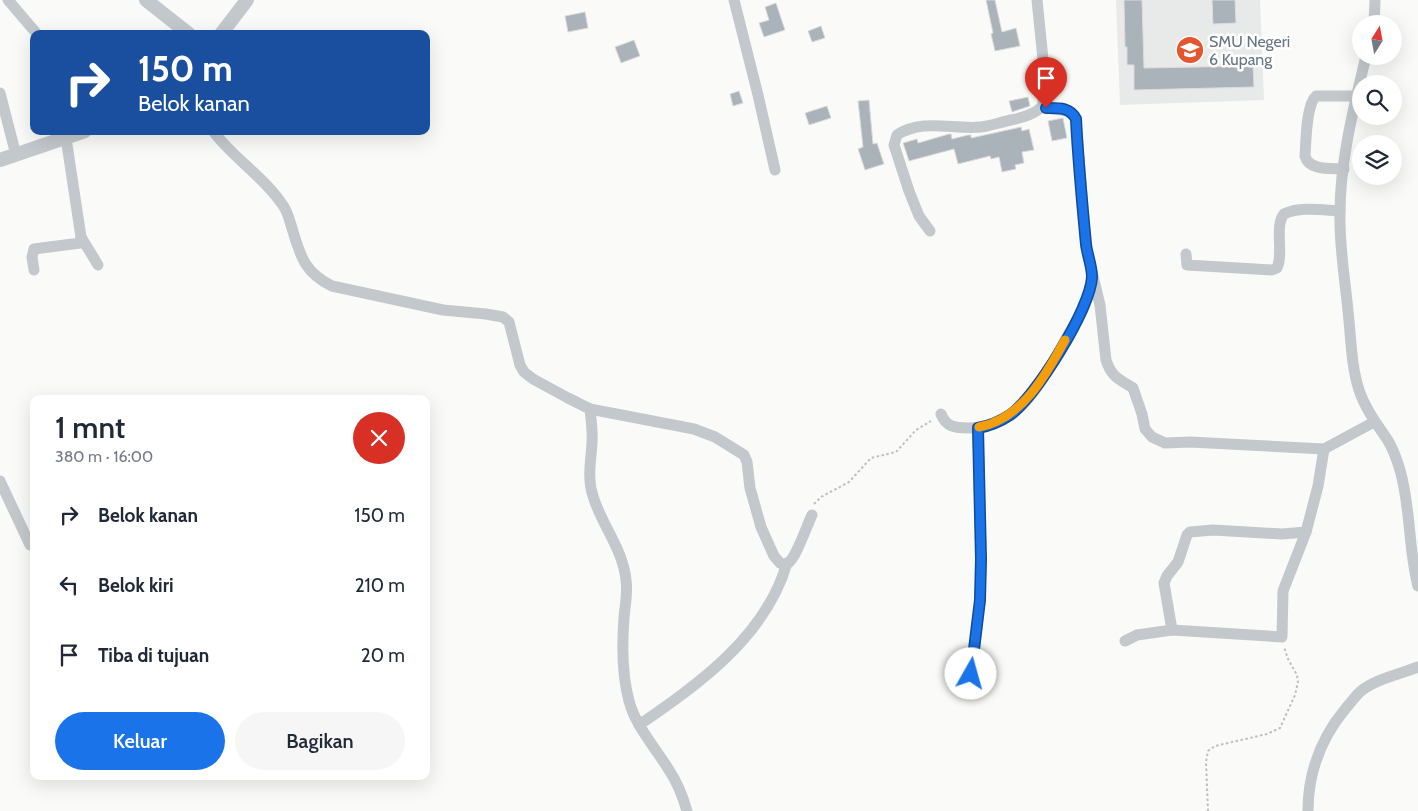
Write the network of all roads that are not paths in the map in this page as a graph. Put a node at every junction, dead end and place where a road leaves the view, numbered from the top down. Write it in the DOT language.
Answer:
graph roads {
  1 [pos="8,0"];
  2 [pos="146,0"];
  3 [pos="247,0"];
  4 [pos="734,0"];
  5 [pos="1037,0"];
  6 [pos="1374,0"];
  7 [pos="1374,15"];
  8 [pos="34,30"];
  9 [pos="185,30"];
  10 [pos="224,30"];
  11 [pos="0,93"];
  12 [pos="1352,96"];
  13 [pos="1043,106"];
  14 [pos="1352,120"];
  15 [pos="74,135"];
  16 [pos="217,135"];
  17 [pos="66,138"];
  18 [pos="16,155"];
  19 [pos="0,160"];
  20 [pos="1344,169"];
  21 [pos="775,170"];
  22 [pos="1340,211"];
  23 [pos="930,231"];
  24 [pos="82,237"];
  25 [pos="1186,254"];
  26 [pos="98,265"];
  27 [pos="34,270"];
  28 [pos="1092,277"];
  29 [pos="590,409"];
  30 [pos="940,414"];
  31 [pos="1374,422"];
  32 [pos="978,428"];
  33 [pos="1324,449"];
  34 [pos="0,481"];
  35 [pos="812,515"];
  36 [pos="1306,532"];
  37 [pos="30,545"];
  38 [pos="787,563"];
  39 [pos="1418,586"];
  40 [pos="1172,630"];
  41 [pos="1125,641"];
  42 [pos="1418,667"];
  43 [pos="969,692"];
  44 [pos="639,725"];
  45 [pos="688,811"];
  46 [pos="1308,811"];
  1 -- 8 [label="street"];
  2 -- 9 [label="street"];
  3 -- 10 [label="street"];
  4 -- 21 [label="street"];
  5 -- 13 [label="street"];
  6 -- 7 [label="street"];
  11 -- 18 [label="street"];
  12 -- 20 [label="street"];
  13 -- 23 [label="street"];
  13 -- 28 [label="street"];
  14 -- 20 [label="street"];
  15 -- 17 [label="street"];
  16 -- 29 [label="street"];
  17 -- 18 [label="street"];
  17 -- 24 [label="street"];
  18 -- 19 [label="street"];
  20 -- 22 [label="street"];
  22 -- 25 [label="street"];
  22 -- 31 [label="street"];
  24 -- 26 [label="street"];
  24 -- 27 [label="street"];
  28 -- 32 [label="street"];
  28 -- 33 [label="street"];
  29 -- 38 [label="street"];
  29 -- 44 [label="street"];
  30 -- 32 [label="street"];
  31 -- 33 [label="street"];
  31 -- 39 [label="street"];
  32 -- 43 [label="street"];
  33 -- 36 [label="street"];
  34 -- 37 [label="street"];
  35 -- 38 [label="street"];
  36 -- 40 [label="street"];
  36 -- 40 [label="street"];
  38 -- 44 [label="street"];
  40 -- 41 [label="street"];
  42 -- 46 [label="street"];
  44 -- 45 [label="street"];
}
